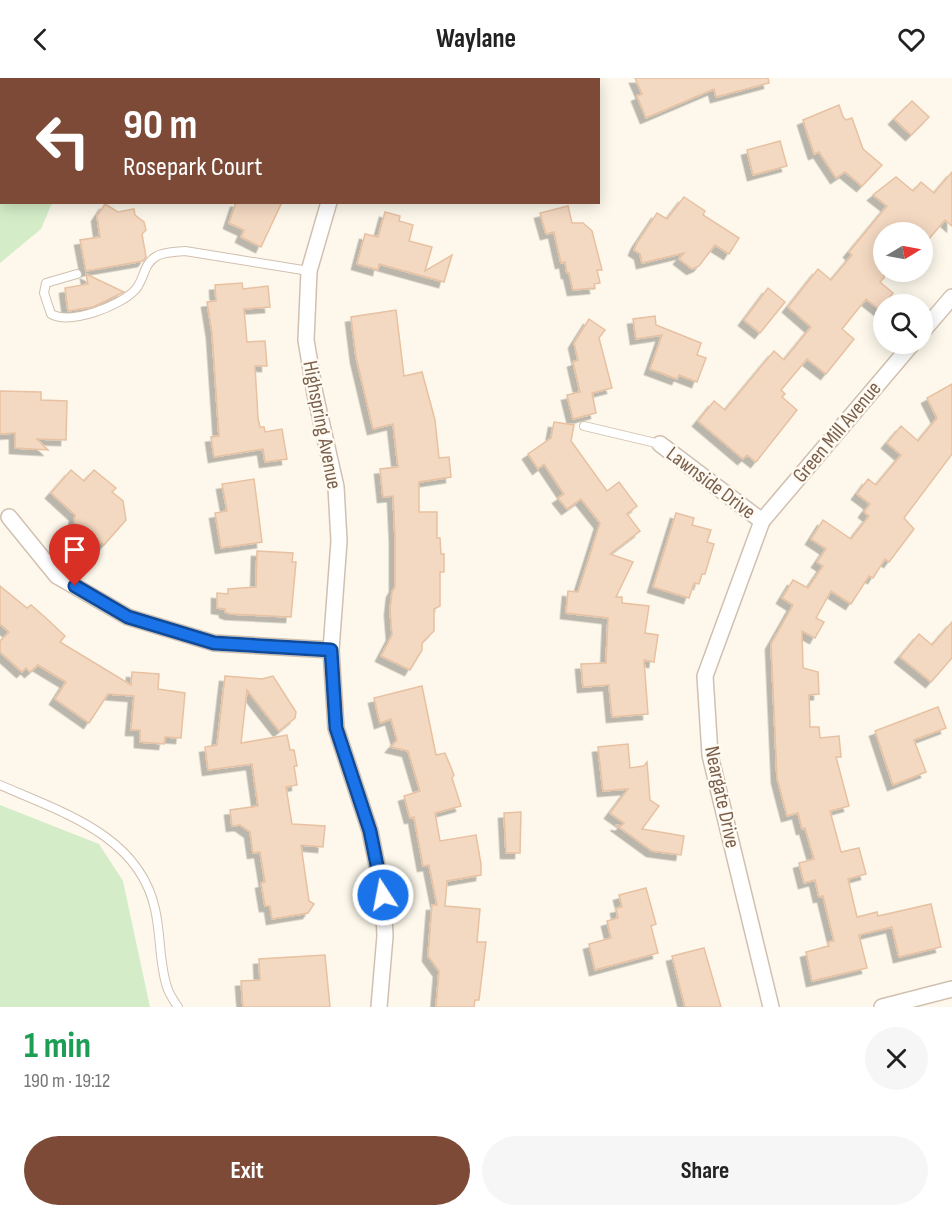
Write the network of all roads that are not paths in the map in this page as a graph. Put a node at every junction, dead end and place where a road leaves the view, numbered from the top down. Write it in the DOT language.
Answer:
graph roads {
  1 [pos="328,204"];
  2 [pos="309,271"];
  3 [pos="77,274"];
  4 [pos="952,297"];
  5 [pos="933,319"];
  6 [pos="904,354"];
  7 [pos="584,426"];
  8 [pos="660,444"];
  9 [pos="9,518"];
  10 [pos="762,521"];
  11 [pos="331,650"];
  12 [pos="0,785"];
  13 [pos="952,989"];
  14 [pos="178,1007"];
  15 [pos="379,1007"];
  16 [pos="771,1007"];
  17 [pos="882,1007"];
  1 -- 2 [label="street, Highspring Avenue"];
  2 -- 3 [label="lane"];
  2 -- 11 [label="street, Highspring Avenue"];
  4 -- 5 [label="street"];
  6 -- 10 [label="street, Green Mill Avenue"];
  7 -- 8 [label="lane"];
  8 -- 10 [label="street, Lawnside Drive"];
  9 -- 11 [label="street"];
  10 -- 16 [label="street, Neargate Drive"];
  11 -- 15 [label="street, Highspring Avenue"];
  12 -- 14 [label="lane"];
  13 -- 17 [label="street"];
}
